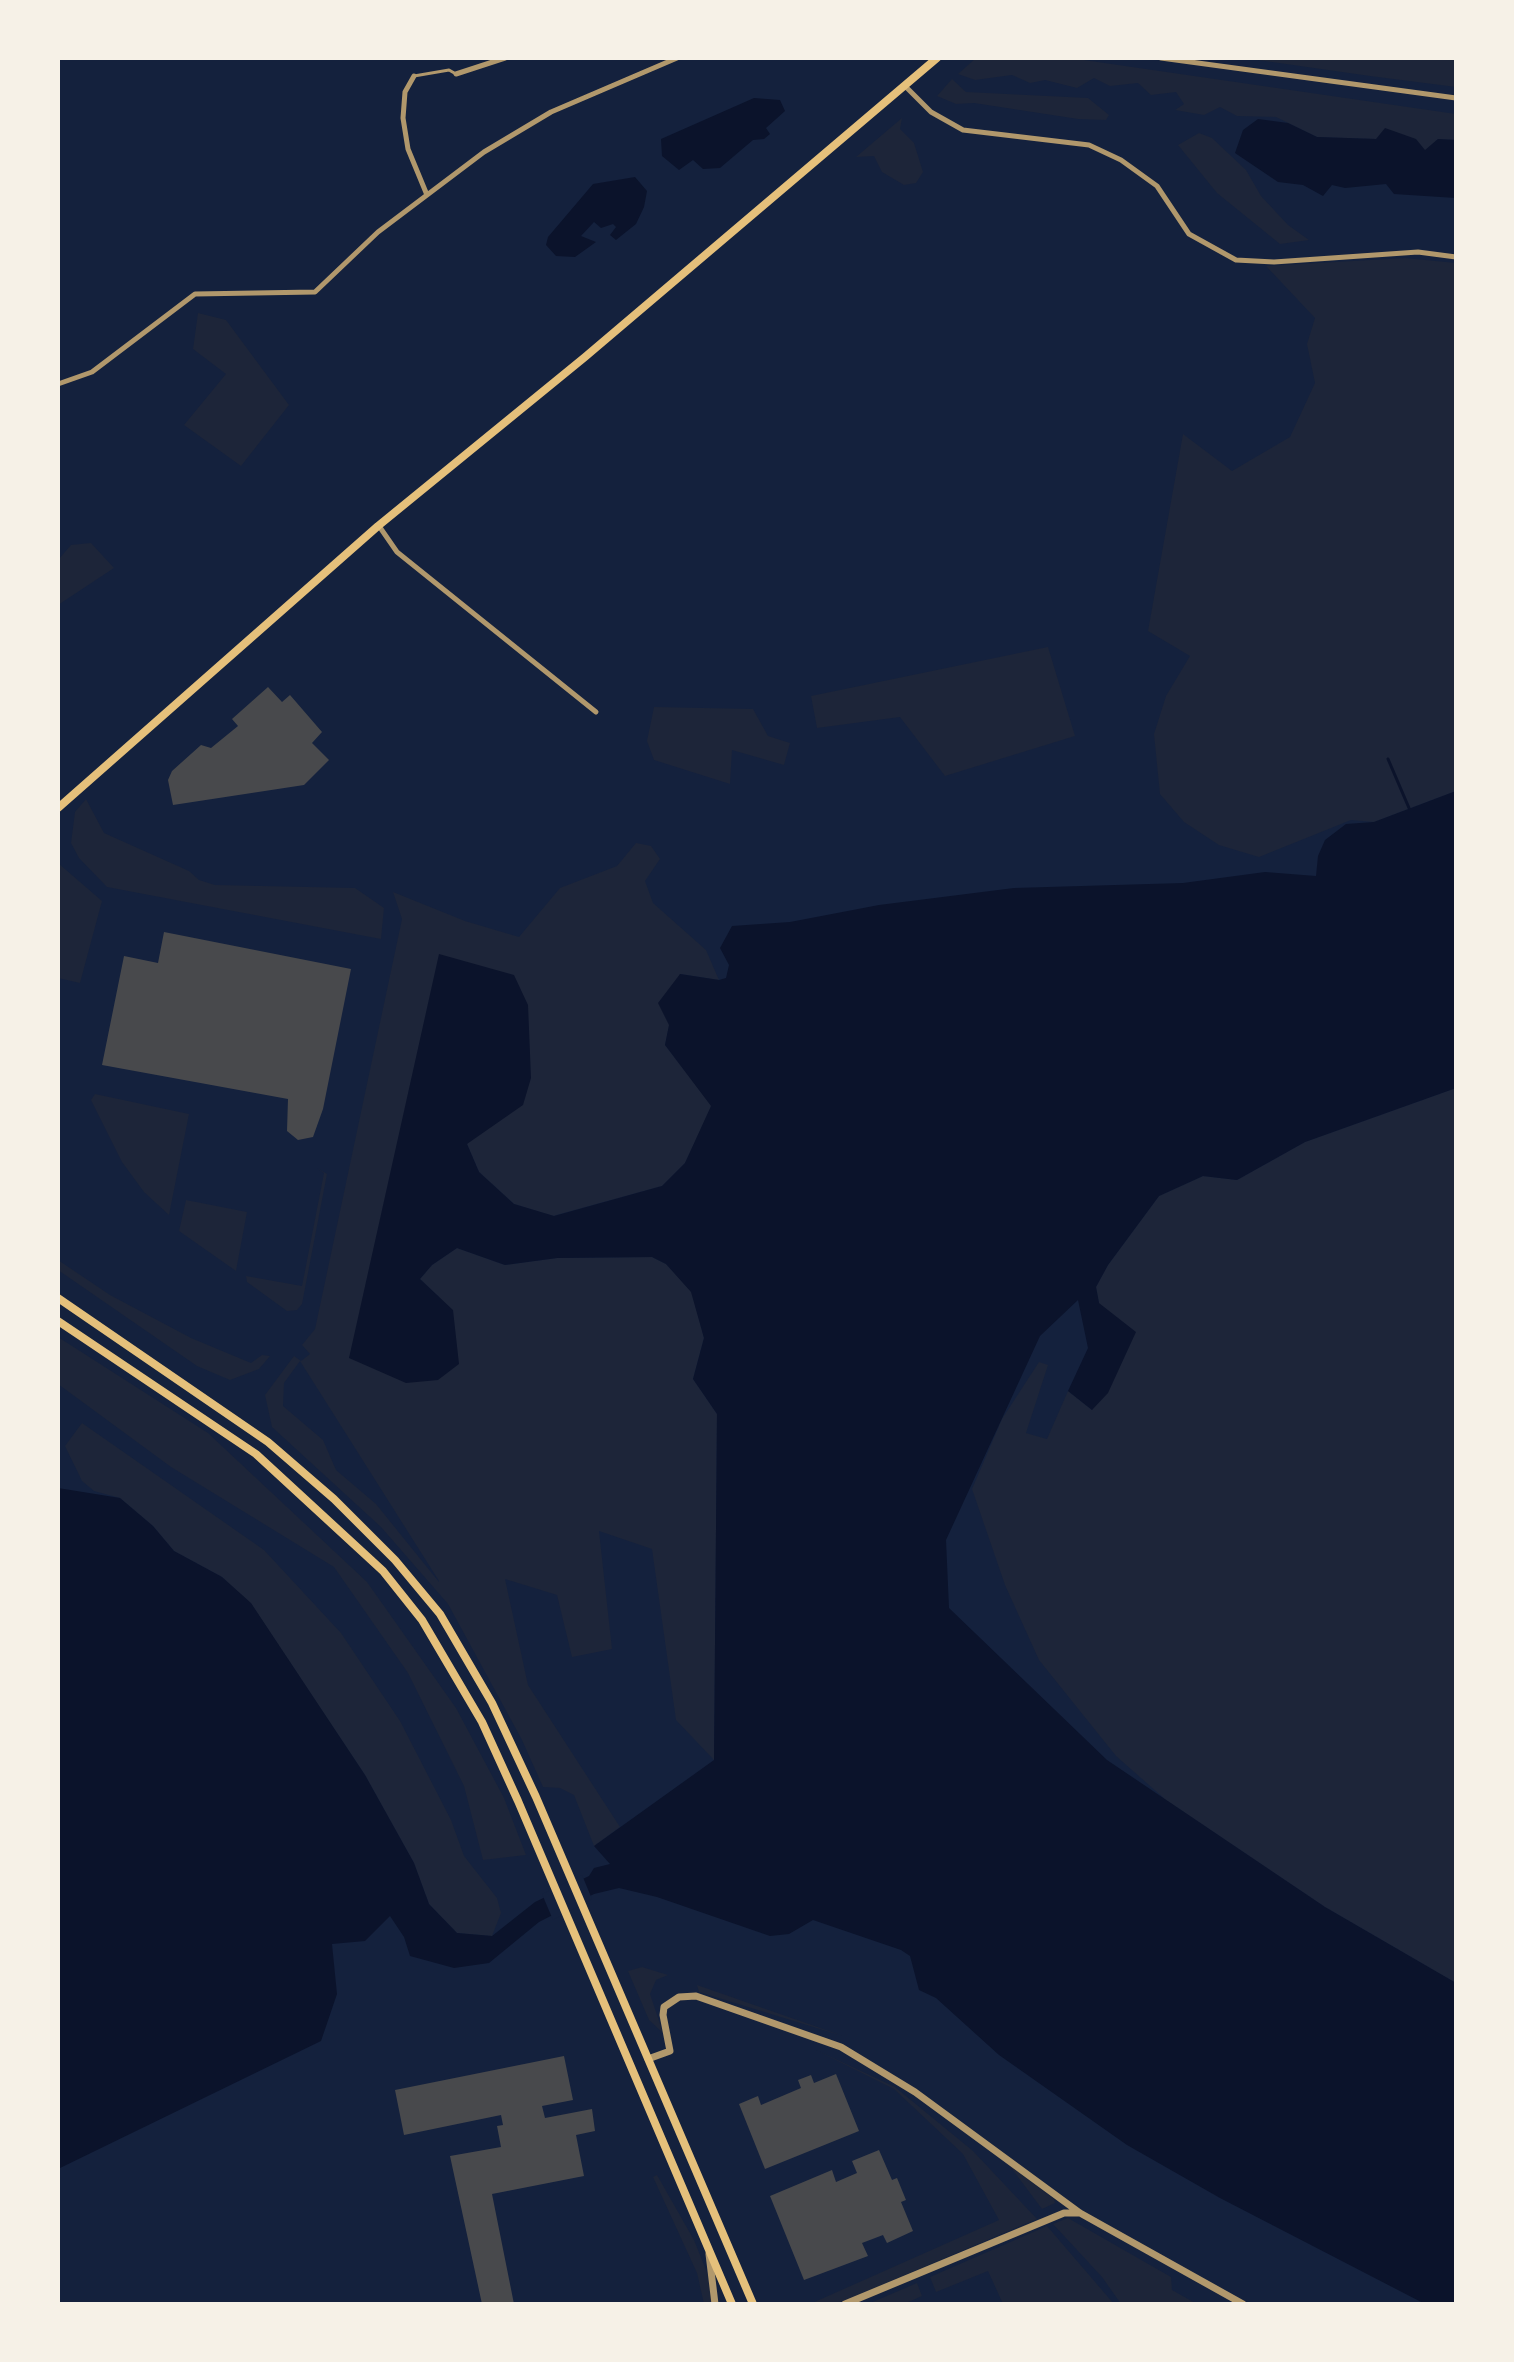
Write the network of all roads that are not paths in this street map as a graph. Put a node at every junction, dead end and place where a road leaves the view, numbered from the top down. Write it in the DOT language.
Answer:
graph roads {
  1 [pos="505,58"];
  2 [pos="677,58"];
  3 [pos="937,58"];
  4 [pos="1161,58"];
  5 [pos="456,74"];
  6 [pos="414,76"];
  7 [pos="904,85"];
  8 [pos="1456,98"];
  9 [pos="427,195"];
  10 [pos="1456,257"];
  11 [pos="58,384"];
  12 [pos="378,526"];
  13 [pos="596,712"];
  14 [pos="58,808"];
  15 [pos="58,1298"];
  16 [pos="58,1321"];
  17 [pos="648,2059"];
  18 [pos="1080,2213"];
  19 [pos="709,2251"];
  20 [pos="715,2304"];
  21 [pos="732,2304"];
  22 [pos="753,2304"];
  23 [pos="845,2304"];
  24 [pos="1243,2304"];
  1 -- 5 [label="street"];
  2 -- 9 [label="street"];
  3 -- 7 [label="main road"];
  4 -- 8 [label="street"];
  5 -- 6 [label="lane"];
  6 -- 9 [label="street"];
  7 -- 10 [label="street"];
  7 -- 12 [label="main road"];
  9 -- 11 [label="street"];
  12 -- 13 [label="street"];
  12 -- 14 [label="main road"];
  15 -- 17 [label="main road"];
  16 -- 19 [label="main road"];
  17 -- 18 [label="street"];
  17 -- 22 [label="main road"];
  18 -- 23 [label="street"];
  18 -- 24 [label="street"];
  19 -- 20 [label="street"];
  19 -- 21 [label="main road"];
}
